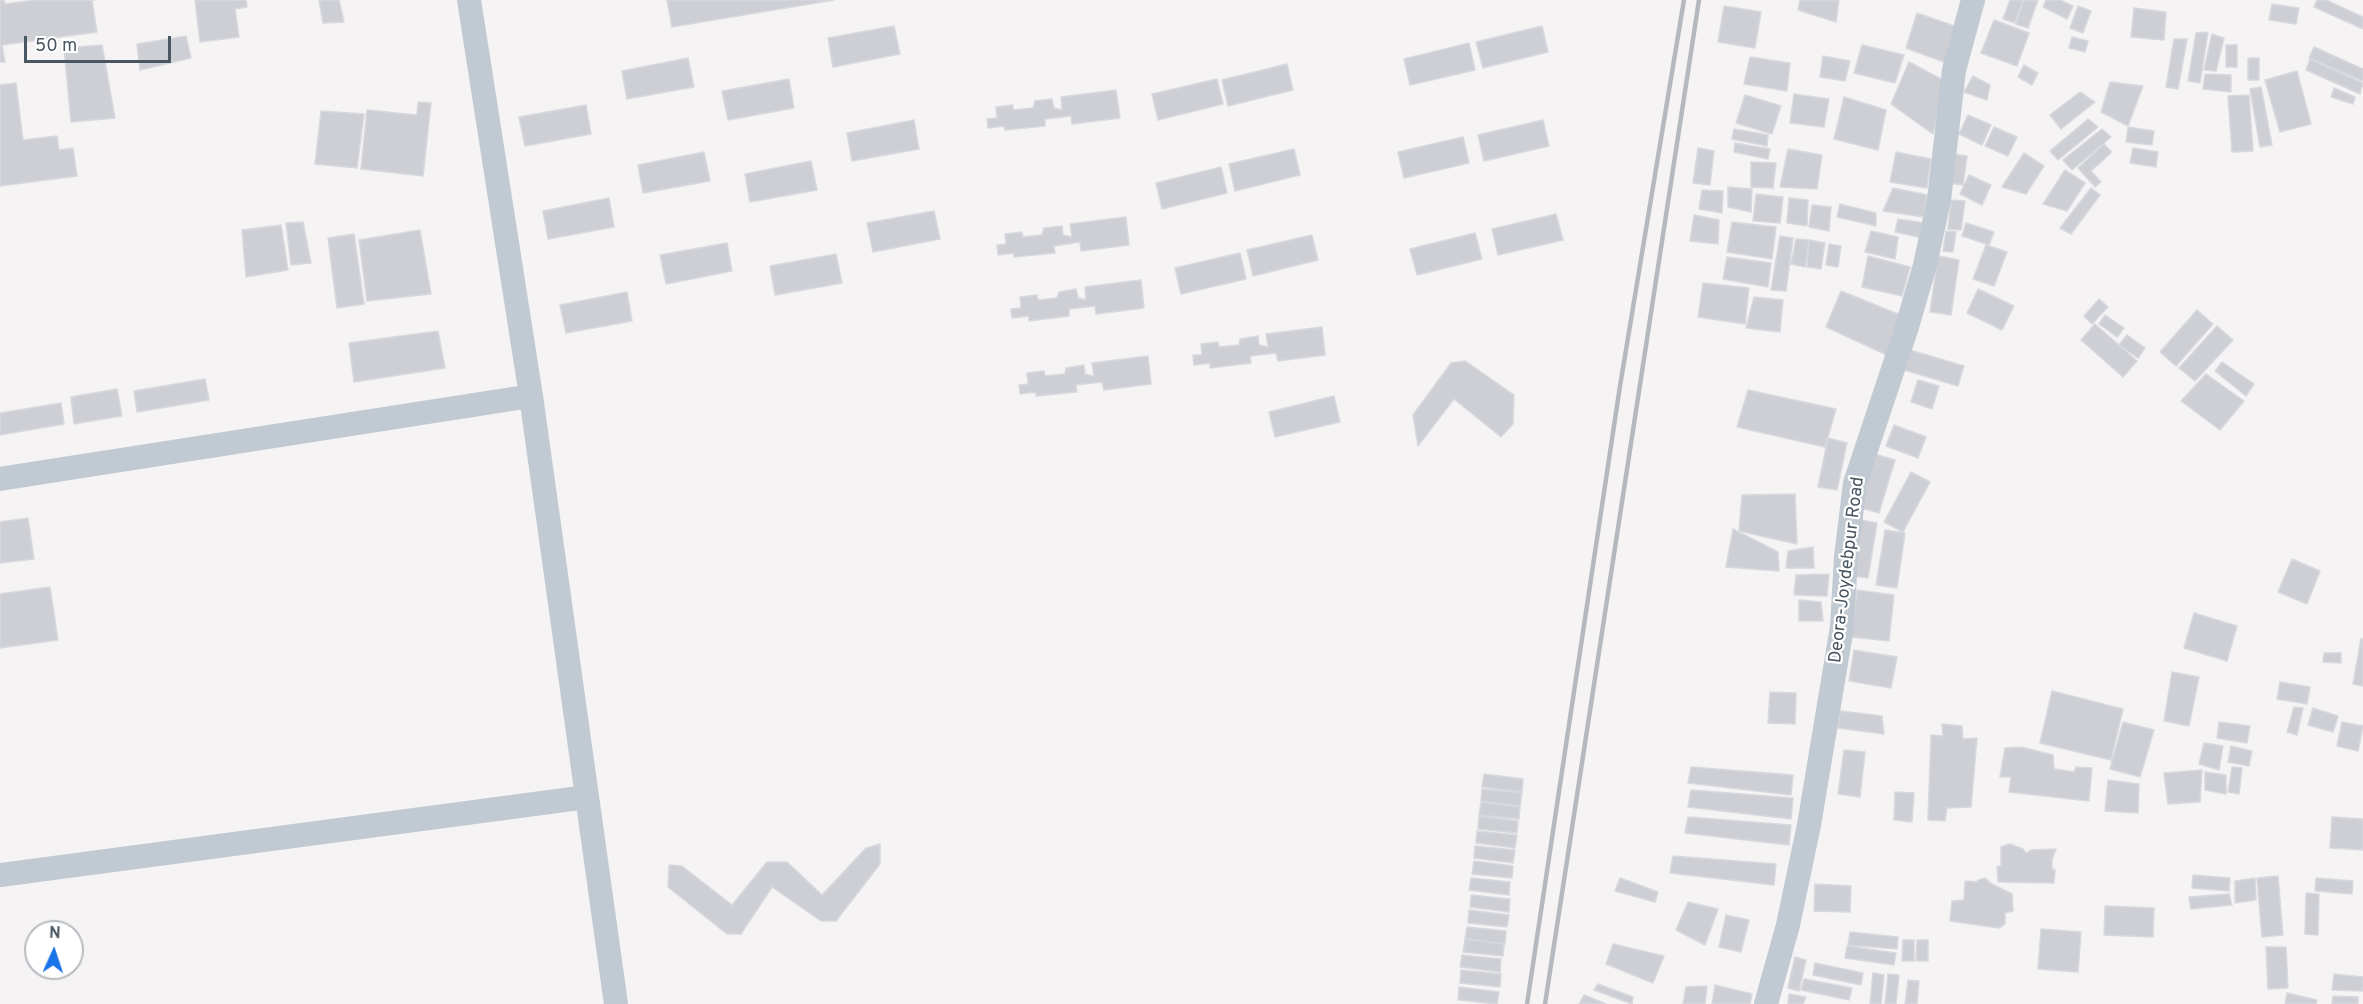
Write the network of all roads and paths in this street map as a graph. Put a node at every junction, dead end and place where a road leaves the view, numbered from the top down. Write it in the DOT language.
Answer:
graph roads {
  1 [pos="469,0"];
  2 [pos="1973,0"];
  3 [pos="531,396"];
  4 [pos="0,479"];
  5 [pos="587,798"];
  6 [pos="0,874"];
  7 [pos="616,1004"];
  8 [pos="1766,1004"];
  1 -- 3 [label="street"];
  2 -- 8 [label="street, Deora-Joydebpur Road"];
  3 -- 4 [label="street"];
  3 -- 5 [label="street"];
  5 -- 6 [label="street"];
  5 -- 7 [label="street"];
}
